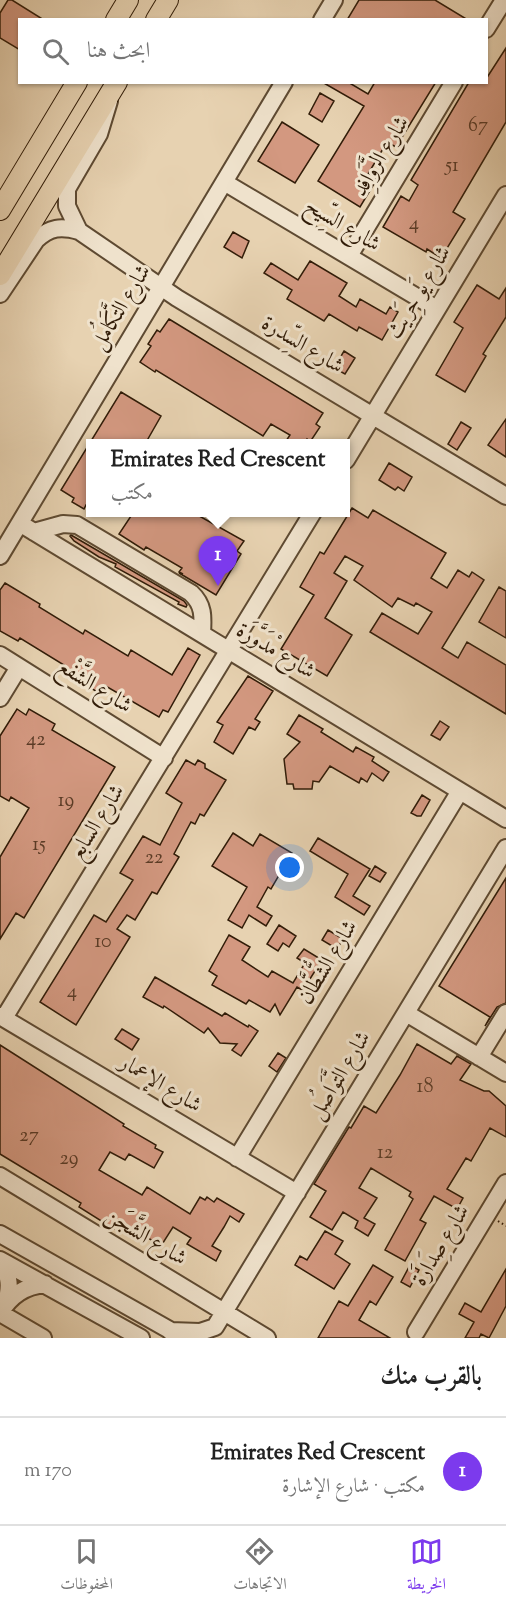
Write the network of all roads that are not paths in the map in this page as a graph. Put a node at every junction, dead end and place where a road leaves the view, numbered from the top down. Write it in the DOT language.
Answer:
graph roads {
  1 [pos="128,0"];
  2 [pos="168,0"];
  3 [pos="334,0"];
  4 [pos="504,0"];
  5 [pos="117,18"];
  6 [pos="157,18"];
  7 [pos="323,18"];
  8 [pos="488,26"];
  9 [pos="76,84"];
  10 [pos="283,84"];
  11 [pos="453,84"];
  12 [pos="113,89"];
  13 [pos="224,182"];
  14 [pos="506,195"];
  15 [pos="0,210"];
  16 [pos="79,231"];
  17 [pos="349,256"];
  18 [pos="0,275"];
  19 [pos="161,288"];
  20 [pos="0,294"];
  21 [pos="437,309"];
  22 [pos="373,414"];
  23 [pos="350,451"];
  24 [pos="506,496"];
  25 [pos="311,517"];
  26 [pos="27,528"];
  27 [pos="0,556"];
  28 [pos="202,634"];
  29 [pos="230,651"];
  30 [pos="0,655"];
  31 [pos="19,667"];
  32 [pos="0,698"];
  33 [pos="164,758"];
  34 [pos="460,791"];
  35 [pos="506,819"];
  36 [pos="506,848"];
  37 [pos="501,867"];
  38 [pos="406,1013"];
  39 [pos="506,1013"];
  40 [pos="2,1017"];
  41 [pos="479,1057"];
  42 [pos="506,1073"];
  43 [pos="237,1158"];
  44 [pos="0,1176"];
  45 [pos="506,1183"];
  46 [pos="297,1193"];
  47 [pos="0,1234"];
  48 [pos="0,1260"];
  49 [pos="45,1284"];
  50 [pos="2,1310"];
  51 [pos="219,1326"];
  52 [pos="416,1332"];
  53 [pos="177,1334"];
  54 [pos="43,1338"];
  55 [pos="141,1338"];
  56 [pos="267,1338"];
  1 -- 5 [label="main road"];
  2 -- 6 [label="main road"];
  3 -- 7 [label="street"];
  4 -- 8 [label="street"];
  9 -- 15 [label="main road"];
  10 -- 13 [label="street, شارع التَّكَامُل"];
  11 -- 17 [label="street, شارع الرَّوَافِد"];
  12 -- 16 [label="street"];
  12 -- 18 [label="main road"];
  13 -- 17 [label="street, شارع السِّيح"];
  13 -- 19 [label="street, شارع التَّكَامُل"];
  14 -- 21 [label="street, شارع يَو حِرَيث"];
  16 -- 19 [label="street, شارع السِّدرة"];
  16 -- 20 [label="street"];
  17 -- 21 [label="street, شارع السِّيح"];
  19 -- 22 [label="street, شارع السِّدرة"];
  19 -- 26 [label="street, شارع التَّكَامُل"];
  21 -- 22 [label="street, شارع يَو حِرَيث"];
  22 -- 23 [label="street, شارع يَو حِرَيث"];
  22 -- 24 [label="street, شارع السِّدرة"];
  25 -- 29 [label="street, شارع السابع"];
  26 -- 27 [label="street, شارع التَّكَامُل"];
  26 -- 28 [label="street, شارع مْدَوَّرَة"];
  26 -- 28 [label="street"];
  28 -- 29 [label="street, شارع مْدَوَّرَة"];
  29 -- 33 [label="street, شارع السابع"];
  29 -- 34 [label="street, شارع مْدَوَّرَة"];
  30 -- 31 [label="street, شارع الشَّفْع"];
  31 -- 32 [label="street"];
  31 -- 33 [label="street, شارع الشَّفْع"];
  33 -- 40 [label="street, شارع السابع"];
  34 -- 35 [label="street, شارع مْدَوَّرَة"];
  34 -- 43 [label="street, شارع الشُّطَّان"];
  36 -- 37 [label="street, شارع التَّوَاصُل"];
  37 -- 38 [label="street, شارع التَّوَاصُل"];
  38 -- 41 [label="street"];
  38 -- 46 [label="street, شارع التَّوَاصُل"];
  39 -- 41 [label="street"];
  40 -- 43 [label="street, شارع الإعمار"];
  41 -- 42 [label="street"];
  43 -- 46 [label="street, شارع الإعمار"];
  44 -- 51 [label="street, شارع الشَّجَن"];
  45 -- 52 [label="street, شارع صِدَارَة"];
  46 -- 51 [label="street, شارع التَّوَاصُل"];
  47 -- 53 [label="street"];
  48 -- 49 [label="street"];
  48 -- 50 [label="street"];
  49 -- 50 [label="street"];
  49 -- 55 [label="street"];
  50 -- 54 [label="street"];
  51 -- 53 [label="street"];
  51 -- 56 [label="street, شارع الشَّجَن"];
}
